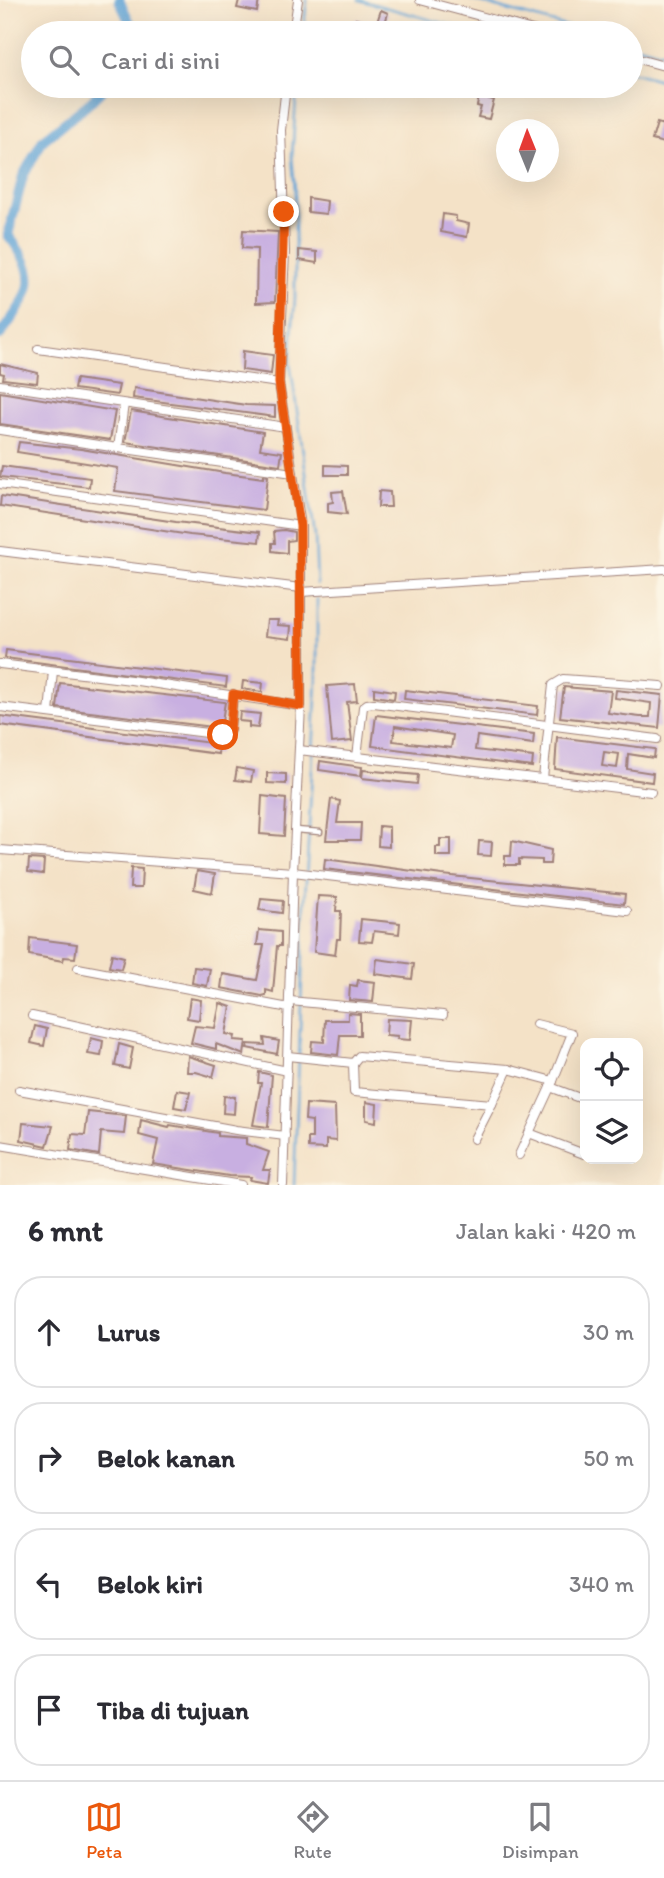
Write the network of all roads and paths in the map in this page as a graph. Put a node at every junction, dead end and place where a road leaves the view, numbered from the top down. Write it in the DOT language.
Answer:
graph roads {
  1 [pos="298,0"];
  2 [pos="420,0"];
  3 [pos="295,21"];
  4 [pos="499,21"];
  5 [pos="643,60"];
  6 [pos="664,66"];
  7 [pos="285,98"];
  8 [pos="38,349"];
  9 [pos="279,383"];
  10 [pos="0,385"];
  11 [pos="124,404"];
  12 [pos="286,427"];
  13 [pos="0,430"];
  14 [pos="118,448"];
  15 [pos="293,473"];
  16 [pos="0,484"];
  17 [pos="300,526"];
  18 [pos="0,551"];
  19 [pos="664,569"];
  20 [pos="301,590"];
  21 [pos="0,664"];
  22 [pos="53,671"];
  23 [pos="661,686"];
  24 [pos="233,694"];
  25 [pos="301,706"];
  26 [pos="0,707"];
  27 [pos="49,713"];
  28 [pos="548,726"];
  29 [pos="657,739"];
  30 [pos="302,750"];
  31 [pos="357,757"];
  32 [pos="543,778"];
  33 [pos="651,792"];
  34 [pos="298,831"];
  35 [pos="317,832"];
  36 [pos="0,850"];
  37 [pos="296,872"];
  38 [pos="627,911"];
  39 [pos="78,968"];
  40 [pos="292,1003"];
  41 [pos="443,1014"];
  42 [pos="32,1016"];
  43 [pos="536,1024"];
  44 [pos="291,1056"];
  45 [pos="353,1063"];
  46 [pos="508,1069"];
  47 [pos="287,1072"];
  48 [pos="551,1084"];
  49 [pos="19,1090"];
  50 [pos="580,1098"];
  51 [pos="492,1104"];
  52 [pos="529,1133"];
  53 [pos="285,1136"];
  54 [pos="474,1139"];
  55 [pos="0,1145"];
  56 [pos="580,1152"];
  57 [pos="519,1155"];
  58 [pos="241,1185"];
  59 [pos="282,1185"];
  1 -- 3 [label="street"];
  2 -- 4 [label="street"];
  5 -- 6 [label="street"];
  7 -- 9 [label="street"];
  8 -- 9 [label="street"];
  9 -- 12 [label="street"];
  10 -- 11 [label="street"];
  11 -- 12 [label="street"];
  11 -- 14 [label="street"];
  12 -- 15 [label="street"];
  13 -- 14 [label="street"];
  14 -- 15 [label="street"];
  15 -- 17 [label="street"];
  16 -- 17 [label="street"];
  17 -- 20 [label="street"];
  18 -- 20 [label="street"];
  19 -- 20 [label="street"];
  20 -- 25 [label="street"];
  21 -- 22 [label="street"];
  22 -- 24 [label="street"];
  22 -- 27 [label="street"];
  23 -- 28 [label="street"];
  24 -- 25 [label="street"];
  24 -- 27 [label="street"];
  25 -- 30 [label="street"];
  26 -- 27 [label="street"];
  28 -- 29 [label="street"];
  28 -- 31 [label="street"];
  28 -- 32 [label="street"];
  30 -- 31 [label="street"];
  30 -- 34 [label="street"];
  31 -- 32 [label="street"];
  32 -- 33 [label="street"];
  34 -- 35 [label="lane"];
  34 -- 37 [label="street"];
  36 -- 37 [label="street"];
  37 -- 38 [label="street"];
  37 -- 40 [label="street"];
  39 -- 40 [label="street"];
  40 -- 41 [label="street"];
  40 -- 44 [label="street"];
  42 -- 47 [label="street"];
  43 -- 48 [label="street"];
  44 -- 45 [label="street"];
  44 -- 47 [label="street"];
  45 -- 46 [label="street"];
  45 -- 51 [label="street"];
  46 -- 48 [label="street"];
  46 -- 51 [label="street"];
  47 -- 53 [label="street"];
  48 -- 50 [label="street"];
  48 -- 52 [label="street"];
  49 -- 53 [label="street"];
  51 -- 54 [label="street"];
  52 -- 56 [label="street"];
  52 -- 57 [label="street"];
  53 -- 59 [label="street"];
  55 -- 58 [label="street"];
}
